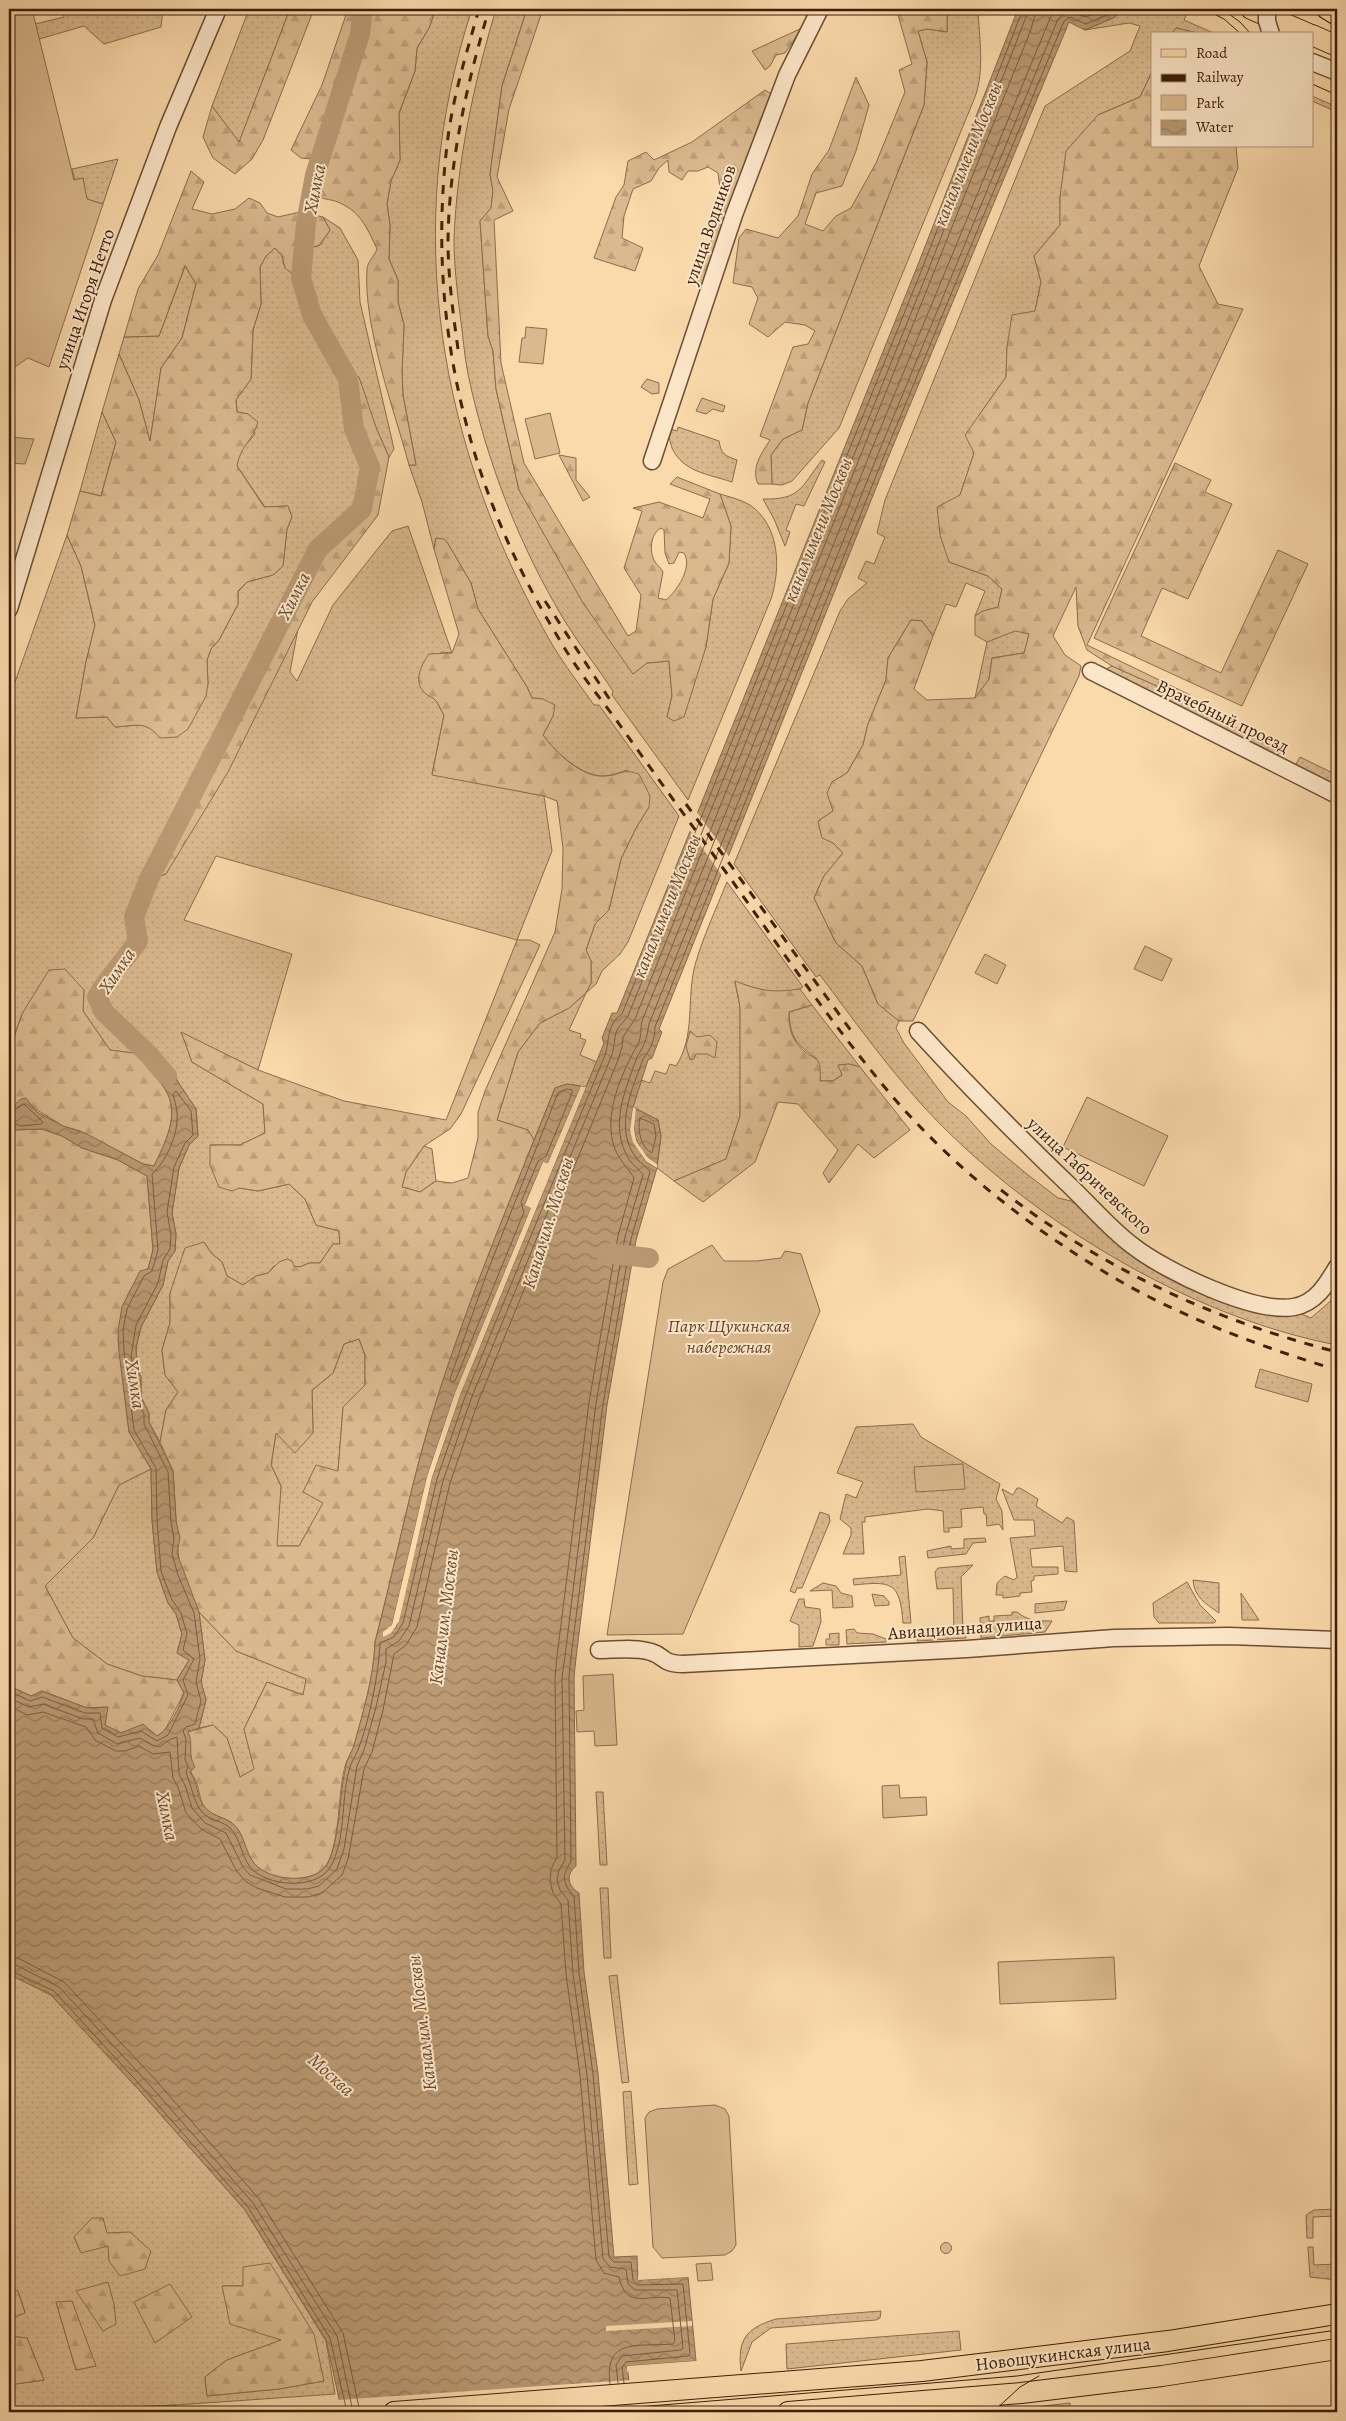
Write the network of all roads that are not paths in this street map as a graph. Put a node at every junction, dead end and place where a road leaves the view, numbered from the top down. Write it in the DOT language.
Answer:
graph roads {
  1 [pos="218,9"];
  2 [pos="820,9"];
  3 [pos="1251,9"];
  4 [pos="1267,9"];
  5 [pos="1327,9"];
  6 [pos="1337,15"];
  7 [pos="1270,32"];
  8 [pos="1304,32"];
  9 [pos="1314,36"];
  10 [pos="1337,46"];
  11 [pos="1314,63"];
  12 [pos="1337,72"];
  13 [pos="652,461"];
  14 [pos="9,609"];
  15 [pos="1091,671"];
  16 [pos="1337,795"];
  17 [pos="918,1031"];
  18 [pos="1337,1267"];
  19 [pos="1337,1640"];
  20 [pos="599,1650"];
  21 [pos="1337,2314"];
  22 [pos="1337,2349"];
  23 [pos="968,2398"];
  24 [pos="394,2412"];
  25 [pos="789,2412"];
  26 [pos="995,2412"];
  1 -- 14 [label="street, улица Игоря Нетто"];
  2 -- 13 [label="street, улица Водников"];
  3 -- 8 [label="main road"];
  4 -- 7 [label="street, bridge"];
  5 -- 6 [label="main road"];
  9 -- 10 [label="main road"];
  11 -- 12 [label="street"];
  15 -- 16 [label="street, Врачебный проезд"];
  17 -- 18 [label="street, улица Габричевского"];
  19 -- 20 [label="street, Авиационная улица"];
  21 -- 24 [label="main road, Новощукинская улица"];
  22 -- 23 [label="main road, Новощукинская улица"];
  23 -- 25 [label="main road, Новощукинская улица"];
  23 -- 26 [label="street"];
}
